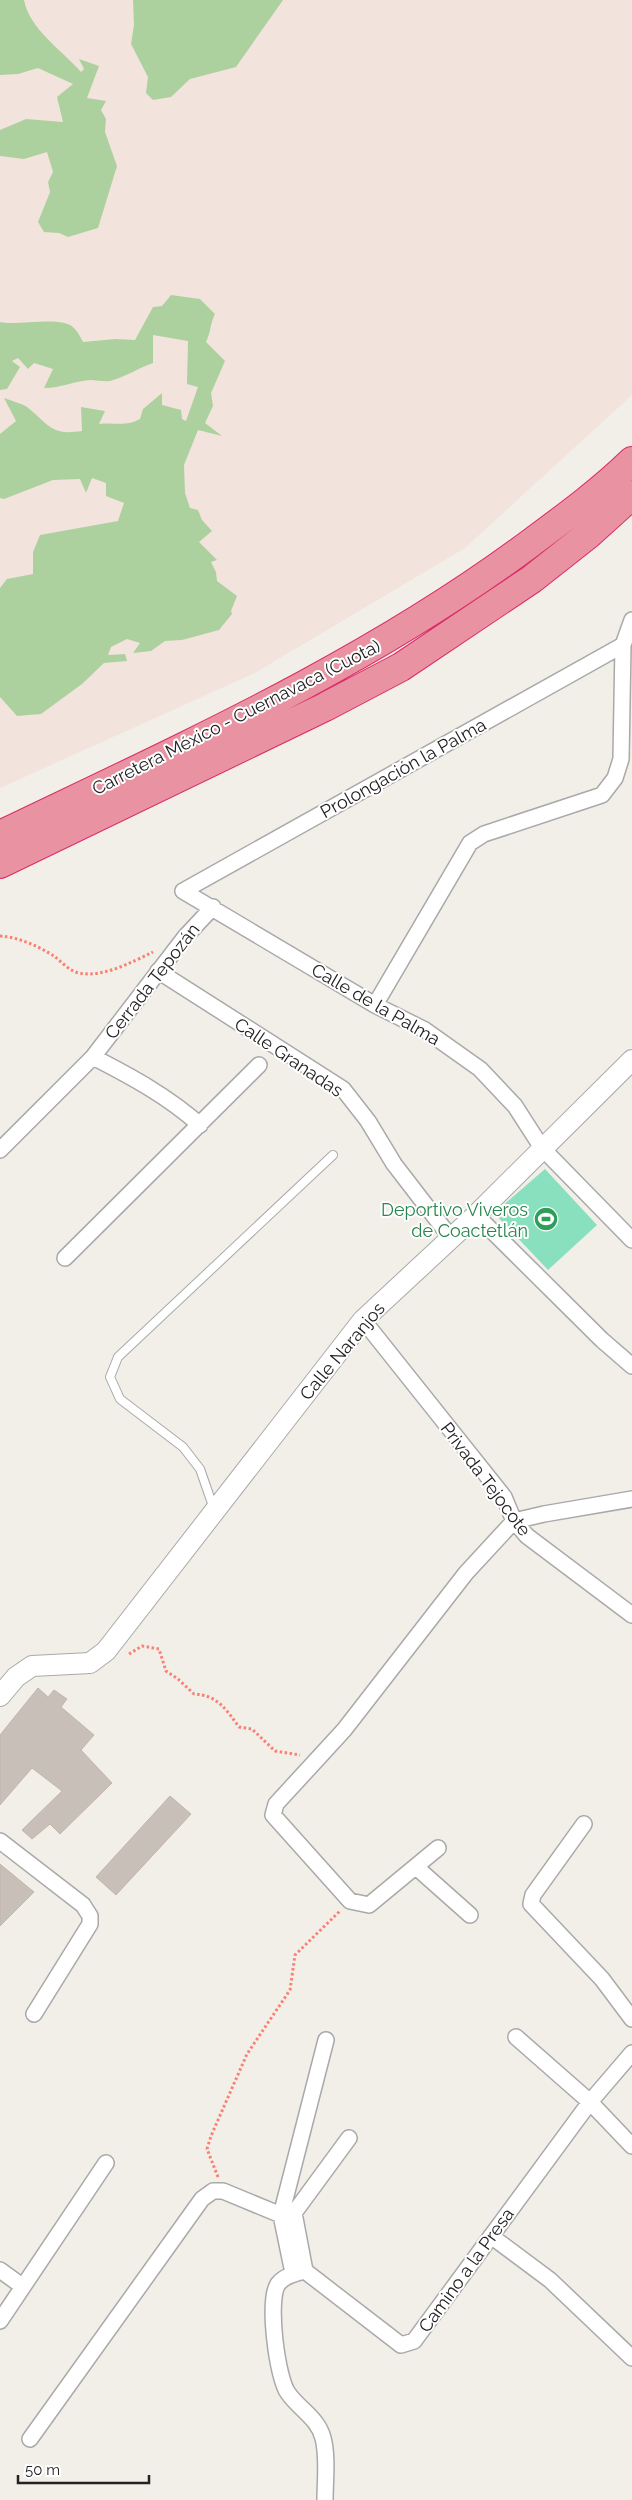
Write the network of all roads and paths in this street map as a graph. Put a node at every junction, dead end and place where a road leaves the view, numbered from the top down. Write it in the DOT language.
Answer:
graph roads {
  1 [pos="632,459"];
  2 [pos="632,489"];
  3 [pos="632,495"];
  4 [pos="632,620"];
  5 [pos="623,645"];
  6 [pos="0,823"];
  7 [pos="0,835"];
  8 [pos="0,853"];
  9 [pos="0,864"];
  10 [pos="183,891"];
  11 [pos="212,907"];
  12 [pos="0,936"];
  13 [pos="185,937"];
  14 [pos="158,971"];
  15 [pos="375,1005"];
  16 [pos="93,1057"];
  17 [pos="632,1060"];
  18 [pos="259,1065"];
  19 [pos="200,1125"];
  20 [pos="542,1148"];
  21 [pos="0,1150"];
  22 [pos="333,1155"];
  23 [pos="476,1216"];
  24 [pos="451,1238"];
  25 [pos="632,1240"];
  26 [pos="65,1258"];
  27 [pos="363,1320"];
  28 [pos="632,1366"];
  29 [pos="632,1499"];
  30 [pos="215,1510"];
  31 [pos="514,1521"];
  32 [pos="632,1615"];
  33 [pos="106,1651"];
  34 [pos="0,1696"];
  35 [pos="318,1757"];
  36 [pos="584,1824"];
  37 [pos="0,1841"];
  38 [pos="438,1848"];
  39 [pos="416,1867"];
  40 [pos="350,1902"];
  41 [pos="470,1915"];
  42 [pos="34,2014"];
  43 [pos="632,2020"];
  44 [pos="516,2037"];
  45 [pos="326,2040"];
  46 [pos="632,2052"];
  47 [pos="590,2102"];
  48 [pos="349,2138"];
  49 [pos="632,2146"];
  50 [pos="106,2163"];
  51 [pos="223,2191"];
  52 [pos="281,2215"];
  53 [pos="491,2236"];
  54 [pos="0,2270"];
  55 [pos="299,2272"];
  56 [pos="22,2286"];
  57 [pos="0,2321"];
  58 [pos="632,2358"];
  59 [pos="30,2439"];
  60 [pos="325,2500"];
  1 -- 6 [label="highway"];
  1 -- 7 [label="highway, Carretera México - Cuernavaca (Cuota)"];
  2 -- 8 [label="highway"];
  3 -- 9 [label="highway, Carretera México - Cuernavaca (Cuota)"];
  4 -- 5 [label="street"];
  5 -- 10 [label="street, Prolongación la Palma"];
  5 -- 15 [label="street"];
  10 -- 11 [label="street, Calle de la Palma"];
  11 -- 13 [label="street, Cerrada Tepozán"];
  11 -- 15 [label="street, Calle de la Palma"];
  12 -- 13 [label="path"];
  13 -- 14 [label="street, Cerrada Tepozán"];
  14 -- 16 [label="street, Cerrada Tepozán"];
  14 -- 24 [label="street, Calle Granadas"];
  15 -- 20 [label="street, Calle de la Palma"];
  16 -- 19 [label="street, Cerrada Tepozán"];
  16 -- 21 [label="street, Cerrada Tepozán"];
  17 -- 20 [label="street, Calle Naranjos"];
  18 -- 19 [label="street"];
  19 -- 26 [label="street"];
  20 -- 23 [label="street, Calle Naranjos"];
  20 -- 25 [label="street"];
  22 -- 30 [label="lane"];
  23 -- 24 [label="street, Calle Naranjos"];
  23 -- 28 [label="street"];
  24 -- 27 [label="street, Calle Naranjos"];
  27 -- 30 [label="street, Calle Naranjos"];
  27 -- 31 [label="street, Privada Tejocote"];
  29 -- 31 [label="street"];
  30 -- 33 [label="street, Calle Naranjos"];
  31 -- 32 [label="street, Privada Tejocote"];
  31 -- 35 [label="street"];
  33 -- 34 [label="street"];
  33 -- 35 [label="path"];
  35 -- 40 [label="street"];
  36 -- 43 [label="street"];
  37 -- 42 [label="street"];
  38 -- 39 [label="street"];
  39 -- 40 [label="street"];
  39 -- 41 [label="street"];
  40 -- 51 [label="path"];
  44 -- 47 [label="street"];
  45 -- 52 [label="street"];
  46 -- 47 [label="street, Camino a la Presa"];
  47 -- 49 [label="street"];
  47 -- 53 [label="street, Camino a la Presa"];
  48 -- 55 [label="street"];
  50 -- 56 [label="street"];
  51 -- 52 [label="street"];
  51 -- 59 [label="street"];
  52 -- 55 [label="street"];
  53 -- 55 [label="street, Camino a la Presa"];
  53 -- 58 [label="street"];
  54 -- 56 [label="street"];
  55 -- 60 [label="street"];
  56 -- 57 [label="street"];
}
